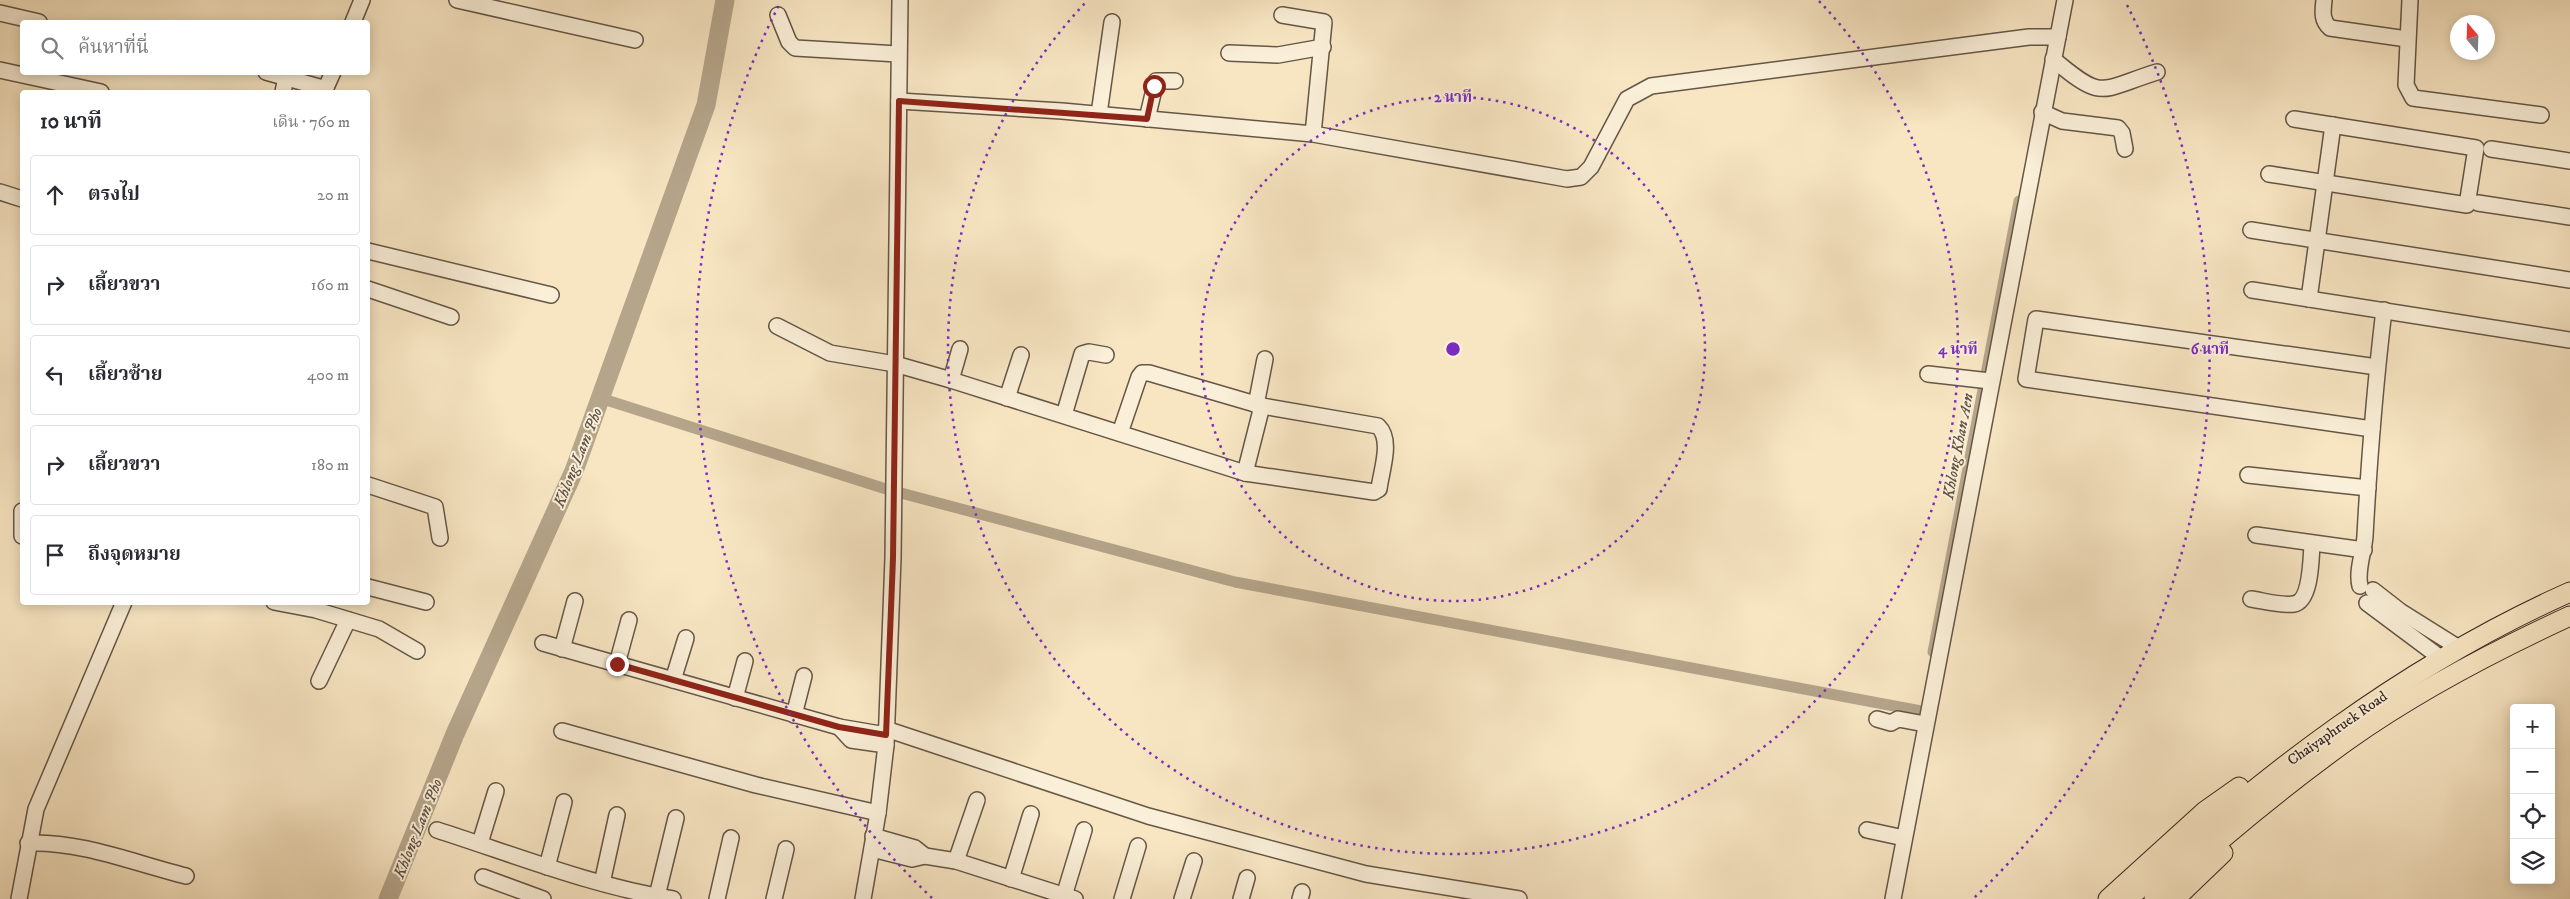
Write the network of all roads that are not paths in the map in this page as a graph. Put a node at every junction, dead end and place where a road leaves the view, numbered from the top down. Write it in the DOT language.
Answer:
graph roads {
  1 [pos="362,0"];
  2 [pos="457,0"];
  3 [pos="900,0"];
  4 [pos="2065,0"];
  5 [pos="2324,0"];
  6 [pos="2410,0"];
  7 [pos="0,14"];
  8 [pos="778,15"];
  9 [pos="1282,15"];
  10 [pos="28,20"];
  11 [pos="354,20"];
  12 [pos="1112,22"];
  13 [pos="2056,37"];
  14 [pos="2407,39"];
  15 [pos="635,40"];
  16 [pos="1323,47"];
  17 [pos="1229,53"];
  18 [pos="898,54"];
  19 [pos="2053,59"];
  20 [pos="0,70"];
  21 [pos="2157,72"];
  22 [pos="20,74"];
  23 [pos="23,75"];
  24 [pos="278,75"];
  25 [pos="332,75"];
  26 [pos="286,77"];
  27 [pos="1175,81"];
  28 [pos="92,90"];
  29 [pos="283,90"];
  30 [pos="322,90"];
  31 [pos="325,90"];
  32 [pos="899,101"];
  33 [pos="2042,112"];
  34 [pos="1099,114"];
  35 [pos="2541,115"];
  36 [pos="1147,119"];
  37 [pos="2294,119"];
  38 [pos="2333,125"];
  39 [pos="1313,134"];
  40 [pos="2125,149"];
  41 [pos="2491,149"];
  42 [pos="2570,161"];
  43 [pos="2269,174"];
  44 [pos="2326,182"];
  45 [pos="0,192"];
  46 [pos="20,198"];
  47 [pos="2478,203"];
  48 [pos="2570,217"];
  49 [pos="2251,230"];
  50 [pos="2318,241"];
  51 [pos="370,250"];
  52 [pos="2570,280"];
  53 [pos="2252,290"];
  54 [pos="370,291"];
  55 [pos="551,295"];
  56 [pos="2309,299"];
  57 [pos="2384,310"];
  58 [pos="451,317"];
  59 [pos="777,326"];
  60 [pos="2570,340"];
  61 [pos="960,349"];
  62 [pos="1021,354"];
  63 [pos="1106,355"];
  64 [pos="1265,359"];
  65 [pos="895,364"];
  66 [pos="2377,368"];
  67 [pos="1928,374"];
  68 [pos="951,380"];
  69 [pos="1988,381"];
  70 [pos="1007,398"];
  71 [pos="1259,406"];
  72 [pos="1064,415"];
  73 [pos="2372,429"];
  74 [pos="1120,433"];
  75 [pos="1245,472"];
  76 [pos="2248,475"];
  77 [pos="370,486"];
  78 [pos="2368,488"];
  79 [pos="2256,535"];
  80 [pos="440,538"];
  81 [pos="2312,544"];
  82 [pos="2364,550"];
  83 [pos="370,588"];
  84 [pos="2570,591"];
  85 [pos="2367,593"];
  86 [pos="2251,599"];
  87 [pos="575,601"];
  88 [pos="426,602"];
  89 [pos="123,605"];
  90 [pos="286,605"];
  91 [pos="2570,616"];
  92 [pos="348,620"];
  93 [pos="629,620"];
  94 [pos="686,638"];
  95 [pos="543,643"];
  96 [pos="2459,648"];
  97 [pos="562,649"];
  98 [pos="417,652"];
  99 [pos="2442,659"];
  100 [pos="745,661"];
  101 [pos="617,664"];
  102 [pos="804,676"];
  103 [pos="673,680"];
  104 [pos="318,681"];
  105 [pos="735,698"];
  106 [pos="794,715"];
  107 [pos="1877,719"];
  108 [pos="1923,724"];
  109 [pos="562,731"];
  110 [pos="886,736"];
  111 [pos="2322,748"];
  112 [pos="496,791"];
  113 [pos="977,800"];
  114 [pos="564,802"];
  115 [pos="878,813"];
  116 [pos="1031,814"];
  117 [pos="617,815"];
  118 [pos="676,818"];
  119 [pos="437,830"];
  120 [pos="1084,830"];
  121 [pos="1872,831"];
  122 [pos="731,838"];
  123 [pos="1902,838"];
  124 [pos="28,843"];
  125 [pos="480,843"];
  126 [pos="873,843"];
  127 [pos="1138,846"];
  128 [pos="786,849"];
  129 [pos="956,861"];
  130 [pos="1194,861"];
  131 [pos="547,867"];
  132 [pos="186,876"];
  133 [pos="483,877"];
  134 [pos="1247,878"];
  135 [pos="1011,880"];
  136 [pos="602,883"];
  137 [pos="657,896"];
  138 [pos="1069,897"];
  139 [pos="19,899"];
  140 [pos="543,899"];
  141 [pos="673,899"];
  142 [pos="717,899"];
  143 [pos="774,899"];
  144 [pos="862,899"];
  145 [pos="1122,899"];
  146 [pos="1182,899"];
  147 [pos="1241,899"];
  148 [pos="1519,899"];
  149 [pos="1893,899"];
  150 [pos="2108,899"];
  151 [pos="2128,899"];
  152 [pos="2154,899"];
  153 [pos="2175,899"];
  1 -- 11 [label="street"];
  2 -- 15 [label="street"];
  3 -- 18 [label="street"];
  4 -- 13 [label="street"];
  5 -- 14 [label="street"];
  6 -- 14 [label="street"];
  7 -- 10 [label="street"];
  8 -- 18 [label="street"];
  9 -- 16 [label="street"];
  12 -- 34 [label="street"];
  13 -- 19 [label="street"];
  13 -- 39 [label="street"];
  14 -- 35 [label="street"];
  16 -- 17 [label="street"];
  16 -- 39 [label="street"];
  18 -- 32 [label="street"];
  19 -- 21 [label="street"];
  19 -- 33 [label="street"];
  20 -- 22 [label="street"];
  23 -- 28 [label="street"];
  24 -- 26 [label="street"];
  25 -- 31 [label="street"];
  26 -- 29 [label="street"];
  26 -- 30 [label="street"];
  27 -- 36 [label="street"];
  32 -- 34 [label="street"];
  32 -- 65 [label="street"];
  33 -- 40 [label="street"];
  33 -- 69 [label="street"];
  34 -- 36 [label="street"];
  36 -- 39 [label="street"];
  37 -- 38 [label="street"];
  38 -- 44 [label="street"];
  38 -- 44 [label="street"];
  41 -- 42 [label="street"];
  43 -- 44 [label="street"];
  44 -- 50 [label="street"];
  45 -- 46 [label="street"];
  47 -- 48 [label="street"];
  49 -- 50 [label="street"];
  50 -- 52 [label="street"];
  50 -- 56 [label="street"];
  51 -- 55 [label="street"];
  53 -- 56 [label="street"];
  54 -- 58 [label="street"];
  56 -- 57 [label="street"];
  57 -- 60 [label="street"];
  57 -- 66 [label="street"];
  59 -- 65 [label="street"];
  61 -- 68 [label="street"];
  62 -- 70 [label="street"];
  63 -- 72 [label="street"];
  64 -- 71 [label="street"];
  65 -- 68 [label="street"];
  65 -- 110 [label="street"];
  66 -- 73 [label="street"];
  66 -- 73 [label="street"];
  67 -- 69 [label="street"];
  68 -- 70 [label="street"];
  69 -- 108 [label="street"];
  70 -- 72 [label="street"];
  71 -- 74 [label="street"];
  71 -- 75 [label="street"];
  71 -- 75 [label="street"];
  72 -- 74 [label="street"];
  73 -- 78 [label="street"];
  74 -- 75 [label="street"];
  76 -- 78 [label="street"];
  77 -- 80 [label="street"];
  78 -- 82 [label="street"];
  79 -- 81 [label="street"];
  81 -- 82 [label="street"];
  81 -- 86 [label="street"];
  82 -- 85 [label="street"];
  83 -- 88 [label="street"];
  84 -- 96 [label="main road, Chaiyaphruek Road"];
  85 -- 96 [label="street"];
  85 -- 99 [label="street"];
  87 -- 97 [label="street"];
  89 -- 124 [label="street"];
  90 -- 92 [label="street"];
  91 -- 111 [label="main road, Chaiyaphruek Road"];
  92 -- 98 [label="street"];
  92 -- 104 [label="street"];
  93 -- 101 [label="street"];
  94 -- 103 [label="street"];
  95 -- 97 [label="street"];
  96 -- 99 [label="main road, Chaiyaphruek Road"];
  97 -- 101 [label="street"];
  99 -- 111 [label="main road, Chaiyaphruek Road"];
  100 -- 105 [label="street"];
  101 -- 103 [label="street"];
  102 -- 106 [label="street"];
  103 -- 105 [label="street"];
  105 -- 106 [label="street"];
  106 -- 110 [label="street"];
  107 -- 108 [label="street"];
  108 -- 123 [label="street"];
  109 -- 115 [label="street"];
  110 -- 115 [label="street"];
  110 -- 148 [label="street"];
  111 -- 150 [label="main road"];
  111 -- 151 [label="main road, Chaiyaphruek Road"];
  111 -- 152 [label="main road, Chaiyaphruek Road"];
  111 -- 153 [label="main road"];
  112 -- 125 [label="street"];
  113 -- 129 [label="street"];
  114 -- 131 [label="street"];
  115 -- 126 [label="street"];
  116 -- 135 [label="street"];
  117 -- 136 [label="street"];
  118 -- 137 [label="street"];
  119 -- 125 [label="street"];
  120 -- 138 [label="street"];
  121 -- 123 [label="street"];
  122 -- 142 [label="street"];
  123 -- 149 [label="street"];
  124 -- 132 [label="street"];
  124 -- 139 [label="street"];
  125 -- 131 [label="street"];
  126 -- 129 [label="street"];
  126 -- 144 [label="street"];
  127 -- 145 [label="street"];
  128 -- 143 [label="street"];
  129 -- 135 [label="street"];
  130 -- 146 [label="street"];
  131 -- 136 [label="street"];
  133 -- 140 [label="street"];
  134 -- 147 [label="street"];
  135 -- 138 [label="street"];
  136 -- 137 [label="street"];
  137 -- 141 [label="street"];
}
